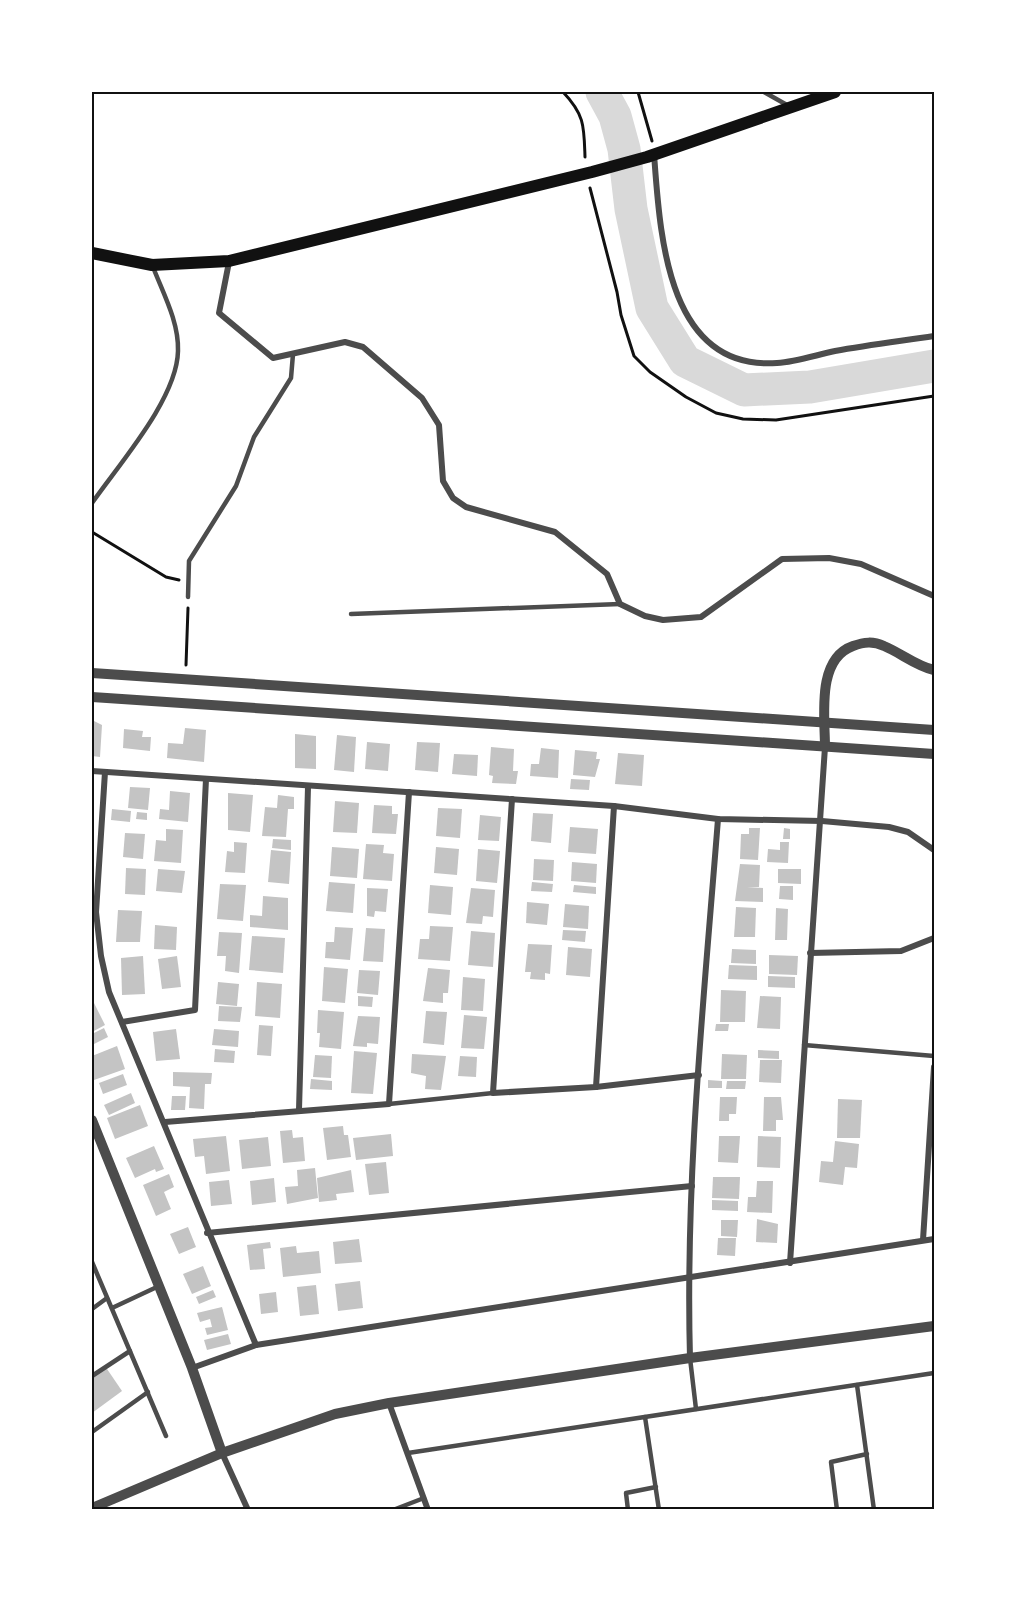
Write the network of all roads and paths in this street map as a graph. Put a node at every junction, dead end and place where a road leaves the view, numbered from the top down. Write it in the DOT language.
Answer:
graph roads {
  1 [pos="638,92"];
  2 [pos="764,92"];
  3 [pos="835,92"];
  4 [pos="791,107"];
  5 [pos="651,156"];
  6 [pos="92,253"];
  7 [pos="229,261"];
  8 [pos="152,265"];
  9 [pos="934,336"];
  10 [pos="293,354"];
  11 [pos="92,503"];
  12 [pos="92,532"];
  13 [pos="189,583"];
  14 [pos="934,596"];
  15 [pos="188,597"];
  16 [pos="620,604"];
  17 [pos="351,614"];
  18 [pos="934,670"];
  19 [pos="92,673"];
  20 [pos="185,679"];
  21 [pos="92,697"];
  22 [pos="825,722"];
  23 [pos="934,730"];
  24 [pos="825,747"];
  25 [pos="934,754"];
  26 [pos="92,771"];
  27 [pos="105,772"];
  28 [pos="206,779"];
  29 [pos="308,787"];
  30 [pos="409,792"];
  31 [pos="512,799"];
  32 [pos="614,806"];
  33 [pos="717,819"];
  34 [pos="822,821"];
  35 [pos="934,850"];
  36 [pos="934,938"];
  37 [pos="810,953"];
  38 [pos="122,1022"];
  39 [pos="804,1045"];
  40 [pos="934,1056"];
  41 [pos="934,1067"];
  42 [pos="699,1075"];
  43 [pos="596,1087"];
  44 [pos="493,1093"];
  45 [pos="389,1104"];
  46 [pos="299,1110"];
  47 [pos="92,1120"];
  48 [pos="165,1122"];
  49 [pos="932,1142"];
  50 [pos="692,1186"];
  51 [pos="207,1233"];
  52 [pos="934,1239"];
  53 [pos="923,1240"];
  54 [pos="92,1262"];
  55 [pos="790,1263"];
  56 [pos="688,1277"];
  57 [pos="159,1286"];
  58 [pos="107,1298"];
  59 [pos="112,1308"];
  60 [pos="92,1309"];
  61 [pos="934,1326"];
  62 [pos="256,1345"];
  63 [pos="130,1351"];
  64 [pos="690,1358"];
  65 [pos="192,1368"];
  66 [pos="934,1373"];
  67 [pos="92,1376"];
  68 [pos="857,1384"];
  69 [pos="148,1392"];
  70 [pos="389,1403"];
  71 [pos="696,1409"];
  72 [pos="645,1417"];
  73 [pos="92,1432"];
  74 [pos="166,1436"];
  75 [pos="222,1453"];
  76 [pos="408,1453"];
  77 [pos="867,1454"];
  78 [pos="656,1487"];
  79 [pos="424,1498"];
  80 [pos="92,1508"];
  81 [pos="248,1509"];
  82 [pos="393,1509"];
  83 [pos="428,1509"];
  84 [pos="628,1509"];
  85 [pos="659,1509"];
  86 [pos="837,1509"];
  87 [pos="874,1509"];
  1 -- 5 [label="path"];
  2 -- 4 [label="lane"];
  3 -- 4 [label="main road"];
  4 -- 5 [label="main road"];
  5 -- 7 [label="main road"];
  5 -- 9 [label="street"];
  6 -- 8 [label="main road"];
  7 -- 8 [label="main road"];
  7 -- 10 [label="street"];
  8 -- 11 [label="lane"];
  10 -- 13 [label="lane"];
  10 -- 16 [label="street"];
  12 -- 13 [label="path"];
  13 -- 15 [label="lane"];
  14 -- 16 [label="street"];
  15 -- 20 [label="path"];
  16 -- 17 [label="lane"];
  18 -- 22 [label="street"];
  19 -- 20 [label="street"];
  20 -- 22 [label="street"];
  21 -- 24 [label="street"];
  22 -- 23 [label="street"];
  22 -- 24 [label="street"];
  24 -- 25 [label="street"];
  24 -- 34 [label="street"];
  26 -- 27 [label="street"];
  27 -- 28 [label="street"];
  27 -- 38 [label="street"];
  28 -- 29 [label="street"];
  28 -- 38 [label="street"];
  29 -- 30 [label="street"];
  29 -- 46 [label="street"];
  30 -- 31 [label="street"];
  30 -- 45 [label="street"];
  31 -- 32 [label="street"];
  31 -- 44 [label="street"];
  32 -- 33 [label="street"];
  32 -- 43 [label="street"];
  33 -- 34 [label="street"];
  33 -- 42 [label="street"];
  34 -- 35 [label="street"];
  34 -- 37 [label="street"];
  36 -- 37 [label="street"];
  37 -- 39 [label="street"];
  38 -- 48 [label="street"];
  39 -- 40 [label="lane"];
  39 -- 55 [label="street"];
  41 -- 49 [label="street"];
  42 -- 43 [label="street"];
  42 -- 50 [label="street"];
  43 -- 44 [label="street"];
  44 -- 45 [label="lane"];
  45 -- 46 [label="street"];
  46 -- 48 [label="street"];
  47 -- 57 [label="street"];
  48 -- 51 [label="street"];
  49 -- 53 [label="street"];
  50 -- 51 [label="street"];
  50 -- 56 [label="street"];
  51 -- 62 [label="street"];
  52 -- 53 [label="street"];
  53 -- 55 [label="street"];
  54 -- 58 [label="lane"];
  55 -- 56 [label="street"];
  56 -- 62 [label="street"];
  56 -- 64 [label="street"];
  57 -- 59 [label="lane"];
  57 -- 65 [label="street"];
  58 -- 59 [label="lane"];
  58 -- 60 [label="lane"];
  59 -- 63 [label="lane"];
  61 -- 64 [label="street"];
  62 -- 65 [label="street"];
  63 -- 67 [label="lane"];
  63 -- 69 [label="lane"];
  64 -- 70 [label="street"];
  64 -- 71 [label="lane"];
  65 -- 75 [label="street"];
  66 -- 68 [label="lane"];
  68 -- 71 [label="lane"];
  68 -- 77 [label="lane"];
  69 -- 73 [label="lane"];
  69 -- 74 [label="lane"];
  70 -- 75 [label="street"];
  70 -- 76 [label="street"];
  71 -- 72 [label="lane"];
  72 -- 76 [label="lane"];
  72 -- 78 [label="lane"];
  75 -- 80 [label="street"];
  75 -- 81 [label="street"];
  76 -- 79 [label="street"];
  77 -- 86 [label="lane"];
  77 -- 87 [label="lane"];
  78 -- 84 [label="lane"];
  78 -- 85 [label="lane"];
  79 -- 82 [label="lane"];
  79 -- 83 [label="street"];
}
